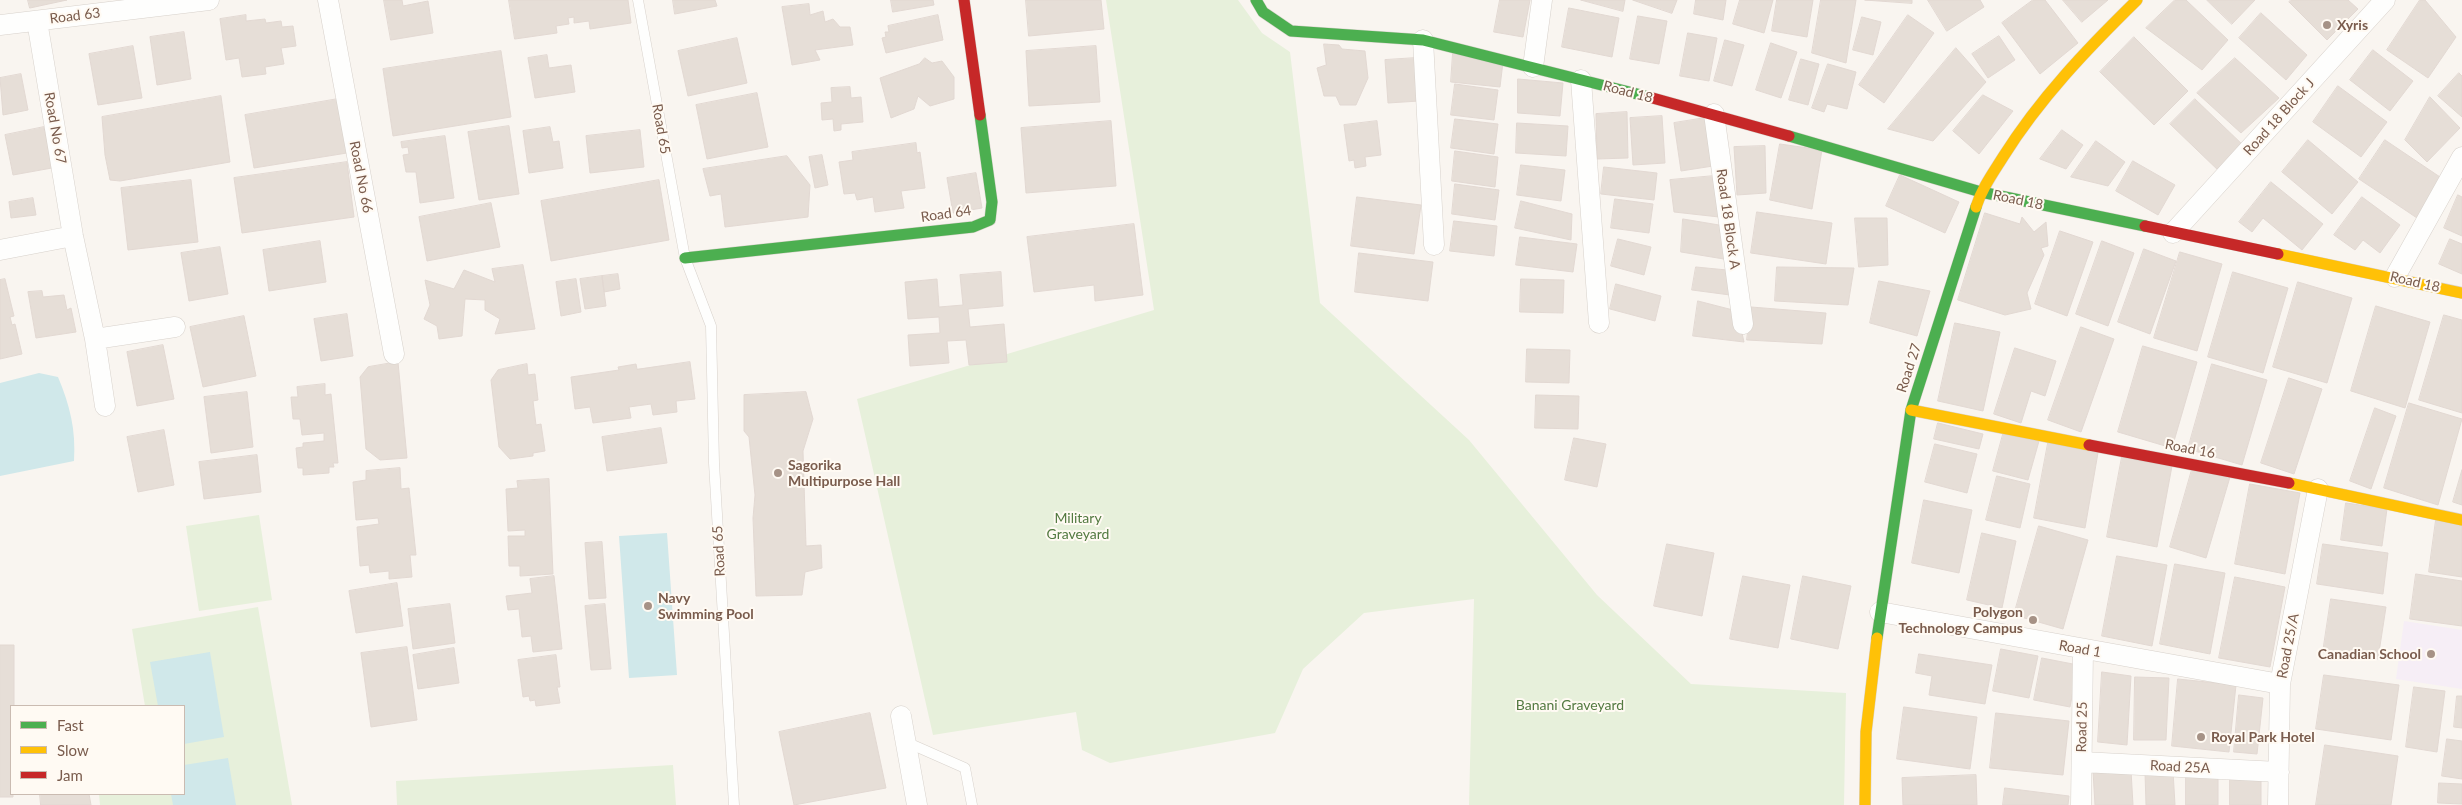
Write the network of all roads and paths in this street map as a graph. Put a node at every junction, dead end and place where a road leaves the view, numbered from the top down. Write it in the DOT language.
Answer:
graph roads {
  1 [pos="209,0"];
  2 [pos="328,0"];
  3 [pos="638,0"];
  4 [pos="964,0"];
  5 [pos="1256,0"];
  6 [pos="1542,0"];
  7 [pos="2137,0"];
  8 [pos="2385,0"];
  9 [pos="37,21"];
  10 [pos="0,25"];
  11 [pos="1423,40"];
  12 [pos="1533,67"];
  13 [pos="1581,80"];
  14 [pos="1714,114"];
  15 [pos="2462,157"];
  16 [pos="1980,192"];
  17 [pos="2172,233"];
  18 [pos="73,236"];
  19 [pos="1434,245"];
  20 [pos="0,250"];
  21 [pos="684,258"];
  22 [pos="2395,277"];
  23 [pos="2462,293"];
  24 [pos="1598,323"];
  25 [pos="1743,324"];
  26 [pos="175,327"];
  27 [pos="95,339"];
  28 [pos="394,354"];
  29 [pos="105,406"];
  30 [pos="1911,410"];
  31 [pos="2318,489"];
  32 [pos="2462,520"];
  33 [pos="1880,612"];
  34 [pos="2083,650"];
  35 [pos="2280,684"];
  36 [pos="901,716"];
  37 [pos="906,742"];
  38 [pos="2082,762"];
  39 [pos="2278,772"];
  40 [pos="734,805"];
  41 [pos="917,805"];
  42 [pos="972,805"];
  43 [pos="1865,805"];
  44 [pos="2081,805"];
  45 [pos="2278,805"];
  1 -- 9 [label="street, Road 63"];
  2 -- 28 [label="street, Road No 66"];
  3 -- 21 [label="lane, Road 65"];
  4 -- 21 [label="street, Road 64"];
  5 -- 11 [label="street, Road 18"];
  6 -- 12 [label="street"];
  7 -- 16 [label="street, Road 27"];
  8 -- 17 [label="street, Road 18 Block J"];
  9 -- 10 [label="street, Road 63"];
  9 -- 18 [label="street, Road No 67"];
  11 -- 12 [label="street, Road 18"];
  11 -- 19 [label="street"];
  12 -- 13 [label="street, Road 18"];
  13 -- 14 [label="street, Road 18"];
  13 -- 24 [label="street, Road 18"];
  14 -- 16 [label="street, Road 18"];
  14 -- 25 [label="street, Road 18 Block A"];
  15 -- 22 [label="street"];
  16 -- 17 [label="street, Road 18"];
  16 -- 30 [label="street, Road 27"];
  17 -- 22 [label="street, Road 18"];
  18 -- 20 [label="street"];
  18 -- 27 [label="street, Road No 67"];
  21 -- 40 [label="lane, Road 65"];
  22 -- 23 [label="street, Road 18"];
  26 -- 27 [label="street"];
  27 -- 29 [label="street, Road No 67"];
  30 -- 31 [label="street, Road 16"];
  30 -- 33 [label="street, Road 27"];
  31 -- 32 [label="street, Road 16"];
  31 -- 35 [label="street, Road 25/A"];
  33 -- 34 [label="street, Road 1"];
  33 -- 43 [label="street, Road 27"];
  34 -- 35 [label="street, Road 1"];
  34 -- 38 [label="street, Road 25"];
  35 -- 39 [label="street, Road 25/A"];
  36 -- 37 [label="street"];
  37 -- 41 [label="street"];
  37 -- 42 [label="lane"];
  38 -- 39 [label="street, Road 25A"];
  38 -- 44 [label="street, Road 25"];
  39 -- 45 [label="street, Road 25/A"];
}
